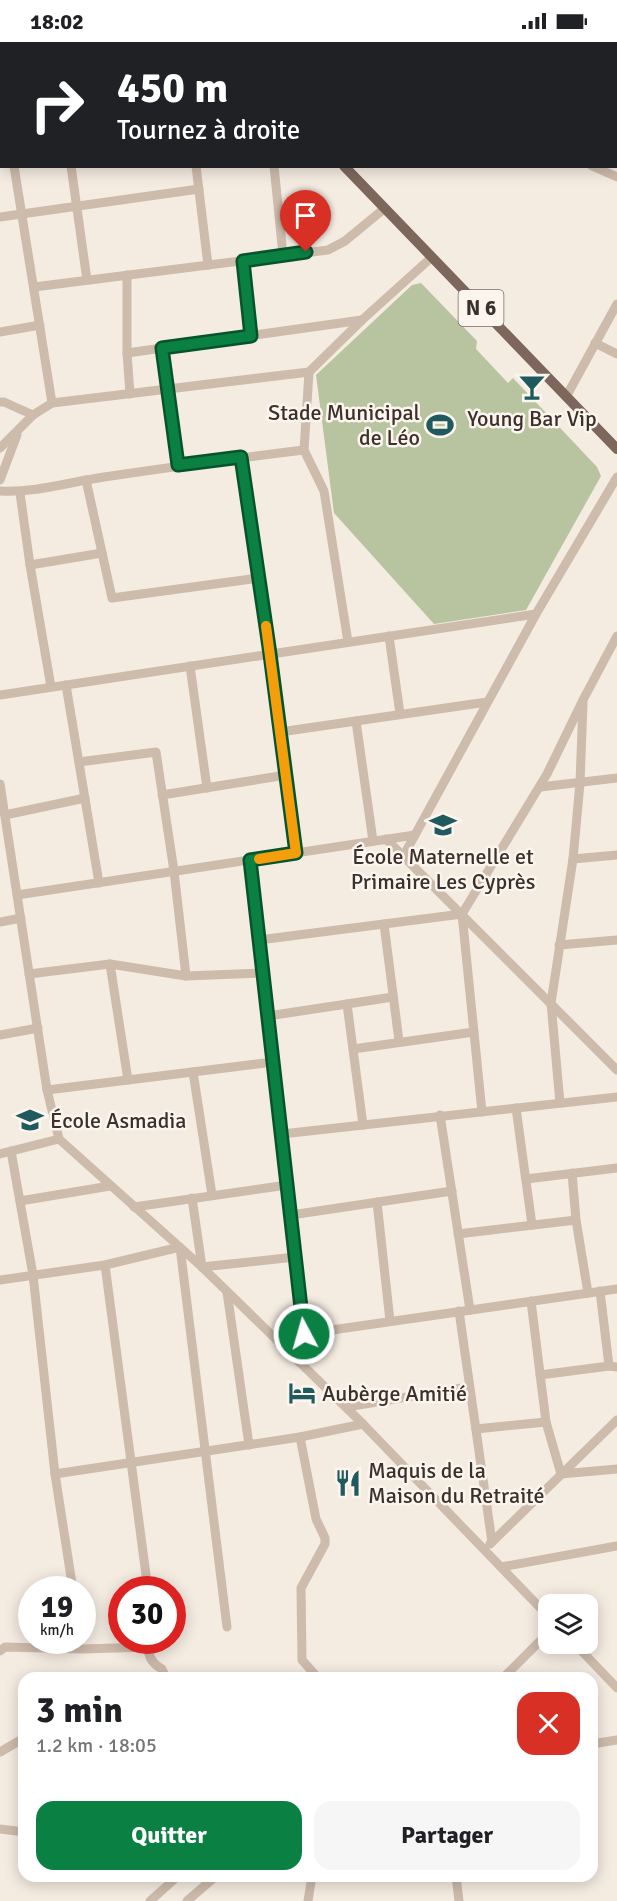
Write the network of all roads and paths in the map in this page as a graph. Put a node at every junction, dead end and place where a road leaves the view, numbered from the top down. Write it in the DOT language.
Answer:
graph roads {
  1 [pos="14,168"];
  2 [pos="71,168"];
  3 [pos="196,168"];
  4 [pos="274,168"];
  5 [pos="346,168"];
  6 [pos="596,168"];
  7 [pos="617,177"];
  8 [pos="199,189"];
  9 [pos="76,206"];
  10 [pos="385,208"];
  11 [pos="22,214"];
  12 [pos="0,217"];
  13 [pos="283,255"];
  14 [pos="432,257"];
  15 [pos="243,261"];
  16 [pos="208,265"];
  17 [pos="127,275"];
  18 [pos="87,280"];
  19 [pos="34,287"];
  20 [pos="617,304"];
  21 [pos="362,320"];
  22 [pos="40,325"];
  23 [pos="0,332"];
  24 [pos="251,336"];
  25 [pos="595,343"];
  26 [pos="162,348"];
  27 [pos="126,353"];
  28 [pos="617,354"];
  29 [pos="309,372"];
  30 [pos="169,389"];
  31 [pos="130,394"];
  32 [pos="566,397"];
  33 [pos="0,402"];
  34 [pos="52,403"];
  35 [pos="33,415"];
  36 [pos="20,427"];
  37 [pos="1,446"];
  38 [pos="617,449"];
  39 [pos="304,450"];
  40 [pos="241,457"];
  41 [pos="178,465"];
  42 [pos="617,477"];
  43 [pos="0,480"];
  44 [pos="86,480"];
  45 [pos="0,491"];
  46 [pos="20,492"];
  47 [pos="102,553"];
  48 [pos="30,565"];
  49 [pos="259,578"];
  50 [pos="536,614"];
  51 [pos="389,636"];
  52 [pos="617,636"];
  53 [pos="348,642"];
  54 [pos="270,654"];
  55 [pos="190,666"];
  56 [pos="66,685"];
  57 [pos="51,687"];
  58 [pos="0,695"];
  59 [pos="584,698"];
  60 [pos="487,702"];
  61 [pos="400,714"];
  62 [pos="356,721"];
  63 [pos="280,732"];
  64 [pos="79,762"];
  65 [pos="286,775"];
  66 [pos="617,778"];
  67 [pos="580,783"];
  68 [pos="0,784"];
  69 [pos="540,787"];
  70 [pos="207,788"];
  71 [pos="162,795"];
  72 [pos="85,798"];
  73 [pos="5,815"];
  74 [pos="415,835"];
  75 [pos="386,839"];
  76 [pos="373,841"];
  77 [pos="5,849"];
  78 [pos="296,853"];
  79 [pos="404,855"];
  80 [pos="617,855"];
  81 [pos="573,859"];
  82 [pos="250,860"];
  83 [pos="174,872"];
  84 [pos="99,883"];
  85 [pos="17,895"];
  86 [pos="462,914"];
  87 [pos="21,918"];
  88 [pos="0,921"];
  89 [pos="384,924"];
  90 [pos="259,940"];
  91 [pos="617,940"];
  92 [pos="560,945"];
  93 [pos="110,964"];
  94 [pos="263,973"];
  95 [pos="29,974"];
  96 [pos="186,976"];
  97 [pos="393,997"];
  98 [pos="551,1003"];
  99 [pos="347,1004"];
  100 [pos="268,1016"];
  101 [pos="38,1028"];
  102 [pos="474,1032"];
  103 [pos="0,1035"];
  104 [pos="399,1041"];
  105 [pos="353,1049"];
  106 [pos="273,1062"];
  107 [pos="617,1070"];
  108 [pos="193,1072"];
  109 [pos="128,1080"];
  110 [pos="47,1090"];
  111 [pos="617,1096"];
  112 [pos="560,1103"];
  113 [pos="516,1108"];
  114 [pos="482,1112"];
  115 [pos="440,1115"];
  116 [pos="363,1125"];
  117 [pos="282,1134"];
  118 [pos="59,1139"];
  119 [pos="11,1151"];
  120 [pos="0,1154"];
  121 [pos="617,1168"];
  122 [pos="572,1173"];
  123 [pos="526,1179"];
  124 [pos="287,1185"];
  125 [pos="110,1186"];
  126 [pos="452,1191"];
  127 [pos="212,1195"];
  128 [pos="192,1198"];
  129 [pos="20,1202"];
  130 [pos="376,1202"];
  131 [pos="134,1207"];
  132 [pos="291,1215"];
  133 [pos="576,1220"];
  134 [pos="532,1225"];
  135 [pos="458,1234"];
  136 [pos="180,1247"];
  137 [pos="296,1257"];
  138 [pos="105,1265"];
  139 [pos="202,1267"];
  140 [pos="33,1275"];
  141 [pos="0,1280"];
  142 [pos="617,1289"];
  143 [pos="600,1291"];
  144 [pos="227,1292"];
  145 [pos="588,1293"];
  146 [pos="531,1301"];
  147 [pos="470,1310"];
  148 [pos="459,1311"];
  149 [pos="390,1321"];
  150 [pos="304,1334"];
  151 [pos="299,1362"];
  152 [pos="613,1366"];
  153 [pos="540,1374"];
  154 [pos="468,1387"];
  155 [pos="346,1407"];
  156 [pos="617,1420"];
  157 [pos="546,1422"];
  158 [pos="363,1424"];
  159 [pos="476,1429"];
  160 [pos="300,1437"];
  161 [pos="249,1445"];
  162 [pos="204,1452"];
  163 [pos="130,1463"];
  164 [pos="617,1470"];
  165 [pos="55,1474"];
  166 [pos="561,1474"];
  167 [pos="492,1542"];
  168 [pos="617,1546"];
  169 [pos="485,1550"];
  170 [pos="501,1567"];
  171 [pos="71,1576"];
  172 [pos="146,1576"];
  173 [pos="538,1606"];
  174 [pos="227,1627"];
  175 [pos="538,1643"];
  176 [pos="18,1647"];
  177 [pos="0,1650"];
  178 [pos="151,1654"];
  179 [pos="585,1654"];
  180 [pos="163,1672"];
  181 [pos="313,1672"];
  182 [pos="509,1672"];
  183 [pos="617,1688"];
  184 [pos="617,1740"];
  185 [pos="18,1742"];
  186 [pos="598,1743"];
  187 [pos="0,1752"];
  188 [pos="0,1829"];
  189 [pos="18,1831"];
  190 [pos="171,1882"];
  191 [pos="209,1882"];
  192 [pos="311,1882"];
  193 [pos="457,1882"];
  194 [pos="150,1901"];
  195 [pos="187,1901"];
  196 [pos="308,1901"];
  197 [pos="459,1901"];
  1 -- 11 [label="street"];
  2 -- 9 [label="street"];
  3 -- 8 [label="street"];
  4 -- 13 [label="street"];
  5 -- 10 [label="main road, N 6"];
  6 -- 7 [label="street"];
  8 -- 9 [label="street"];
  8 -- 16 [label="street"];
  9 -- 11 [label="street"];
  9 -- 18 [label="street"];
  10 -- 13 [label="street"];
  10 -- 14 [label="main road, N 6"];
  11 -- 12 [label="street"];
  11 -- 19 [label="street"];
  13 -- 15 [label="street"];
  14 -- 21 [label="street"];
  14 -- 32 [label="main road, N 6"];
  15 -- 16 [label="street"];
  15 -- 24 [label="street"];
  16 -- 17 [label="street"];
  17 -- 18 [label="street"];
  17 -- 27 [label="street"];
  18 -- 19 [label="street"];
  19 -- 22 [label="street"];
  20 -- 25 [label="street"];
  21 -- 24 [label="street"];
  21 -- 29 [label="street"];
  22 -- 23 [label="street"];
  22 -- 34 [label="street"];
  24 -- 26 [label="street"];
  25 -- 28 [label="street"];
  25 -- 32 [label="street"];
  26 -- 27 [label="street"];
  26 -- 30 [label="street"];
  27 -- 31 [label="street"];
  29 -- 30 [label="street"];
  29 -- 39 [label="street"];
  30 -- 31 [label="street"];
  30 -- 41 [label="street"];
  31 -- 34 [label="street"];
  32 -- 38 [label="main road, N 6"];
  33 -- 35 [label="street"];
  34 -- 35 [label="street"];
  35 -- 36 [label="street"];
  36 -- 37 [label="street"];
  36 -- 43 [label="street"];
  39 -- 40 [label="street"];
  39 -- 53 [label="street"];
  40 -- 41 [label="street"];
  40 -- 49 [label="street"];
  41 -- 44 [label="street"];
  42 -- 50 [label="street"];
  44 -- 46 [label="street"];
  44 -- 47 [label="street"];
  45 -- 46 [label="street"];
  46 -- 48 [label="street"];
  47 -- 48 [label="street"];
  47 -- 49 [label="street"];
  48 -- 57 [label="street"];
  49 -- 54 [label="street"];
  50 -- 51 [label="street"];
  50 -- 60 [label="street"];
  51 -- 53 [label="street"];
  51 -- 61 [label="street"];
  52 -- 59 [label="street"];
  53 -- 54 [label="street"];
  54 -- 55 [label="street"];
  54 -- 63 [label="street"];
  55 -- 56 [label="street"];
  55 -- 70 [label="street"];
  56 -- 57 [label="street"];
  56 -- 64 [label="street"];
  57 -- 58 [label="street"];
  59 -- 67 [label="street"];
  59 -- 69 [label="street"];
  60 -- 61 [label="street"];
  60 -- 74 [label="street"];
  61 -- 62 [label="street"];
  62 -- 63 [label="street"];
  62 -- 76 [label="street"];
  63 -- 65 [label="street"];
  64 -- 71 [label="street"];
  64 -- 72 [label="street"];
  65 -- 70 [label="street"];
  65 -- 78 [label="street"];
  66 -- 67 [label="street"];
  67 -- 69 [label="street"];
  67 -- 81 [label="street"];
  68 -- 73 [label="street"];
  69 -- 86 [label="street"];
  70 -- 71 [label="street"];
  71 -- 83 [label="street"];
  72 -- 73 [label="street"];
  72 -- 84 [label="street"];
  73 -- 77 [label="street"];
  74 -- 75 [label="street"];
  74 -- 79 [label="street"];
  75 -- 76 [label="street"];
  75 -- 79 [label="street"];
  76 -- 78 [label="street"];
  77 -- 85 [label="street"];
  78 -- 82 [label="street"];
  79 -- 86 [label="street"];
  80 -- 81 [label="street"];
  81 -- 92 [label="street"];
  82 -- 83 [label="street"];
  82 -- 90 [label="street"];
  83 -- 84 [label="street"];
  83 -- 96 [label="street"];
  84 -- 85 [label="street"];
  85 -- 87 [label="street"];
  86 -- 89 [label="street"];
  86 -- 98 [label="street"];
  86 -- 102 [label="street"];
  87 -- 88 [label="street"];
  87 -- 95 [label="street"];
  89 -- 90 [label="street"];
  89 -- 97 [label="street"];
  90 -- 94 [label="street"];
  91 -- 92 [label="street"];
  92 -- 98 [label="street"];
  93 -- 95 [label="street"];
  93 -- 96 [label="street"];
  93 -- 109 [label="street"];
  94 -- 96 [label="street"];
  94 -- 100 [label="street"];
  95 -- 101 [label="street"];
  97 -- 99 [label="street"];
  97 -- 104 [label="street"];
  98 -- 107 [label="street"];
  98 -- 112 [label="street"];
  99 -- 100 [label="street"];
  99 -- 105 [label="street"];
  100 -- 106 [label="street"];
  101 -- 103 [label="street"];
  101 -- 110 [label="street"];
  102 -- 104 [label="street"];
  102 -- 114 [label="street"];
  104 -- 105 [label="street"];
  105 -- 116 [label="street"];
  106 -- 108 [label="street"];
  106 -- 117 [label="street"];
  108 -- 109 [label="street"];
  108 -- 127 [label="street"];
  109 -- 110 [label="street"];
  110 -- 118 [label="street"];
  111 -- 112 [label="street"];
  112 -- 113 [label="street"];
  113 -- 114 [label="street"];
  113 -- 123 [label="street"];
  114 -- 115 [label="street"];
  115 -- 116 [label="street"];
  115 -- 126 [label="street"];
  116 -- 117 [label="street"];
  117 -- 124 [label="street"];
  118 -- 119 [label="street"];
  118 -- 125 [label="street"];
  119 -- 120 [label="street"];
  119 -- 129 [label="street"];
  121 -- 122 [label="street"];
  122 -- 123 [label="street"];
  122 -- 133 [label="street"];
  123 -- 134 [label="street"];
  124 -- 127 [label="street"];
  124 -- 132 [label="street"];
  125 -- 129 [label="street"];
  125 -- 131 [label="street"];
  126 -- 130 [label="street"];
  126 -- 135 [label="street"];
  127 -- 128 [label="street"];
  128 -- 131 [label="street"];
  128 -- 139 [label="street"];
  129 -- 140 [label="street"];
  130 -- 132 [label="street"];
  130 -- 149 [label="street"];
  131 -- 136 [label="street"];
  132 -- 137 [label="street"];
  133 -- 134 [label="street"];
  133 -- 145 [label="street"];
  134 -- 135 [label="street"];
  135 -- 147 [label="street"];
  136 -- 138 [label="street"];
  136 -- 139 [label="street"];
  136 -- 162 [label="street"];
  137 -- 139 [label="street"];
  137 -- 150 [label="street"];
  138 -- 140 [label="street"];
  138 -- 163 [label="street"];
  139 -- 144 [label="street"];
  140 -- 141 [label="street"];
  140 -- 165 [label="street"];
  142 -- 143 [label="street"];
  143 -- 145 [label="street"];
  143 -- 152 [label="street"];
  144 -- 151 [label="street"];
  144 -- 161 [label="street"];
  145 -- 146 [label="street"];
  146 -- 147 [label="street"];
  146 -- 153 [label="street"];
  147 -- 148 [label="street"];
  148 -- 149 [label="street"];
  148 -- 154 [label="street"];
  149 -- 150 [label="street"];
  150 -- 151 [label="street"];
  151 -- 155 [label="street"];
  152 -- 153 [label="street"];
  153 -- 157 [label="street"];
  154 -- 155 [label="street"];
  154 -- 159 [label="street"];
  155 -- 158 [label="street"];
  156 -- 166 [label="street"];
  157 -- 159 [label="street"];
  157 -- 166 [label="street"];
  158 -- 160 [label="street"];
  158 -- 169 [label="street"];
  159 -- 167 [label="street"];
  160 -- 161 [label="street"];
  160 -- 181 [label="street"];
  161 -- 162 [label="street"];
  162 -- 163 [label="street"];
  162 -- 174 [label="street"];
  163 -- 165 [label="street"];
  163 -- 172 [label="street"];
  164 -- 166 [label="street"];
  165 -- 171 [label="street"];
  166 -- 167 [label="street"];
  167 -- 169 [label="street"];
  168 -- 170 [label="street"];
  169 -- 170 [label="street"];
  170 -- 173 [label="street"];
  175 -- 182 [label="street"];
  176 -- 177 [label="street"];
  178 -- 180 [label="street"];
  179 -- 183 [label="street"];
  184 -- 186 [label="street"];
  185 -- 187 [label="street"];
  188 -- 189 [label="street"];
  190 -- 194 [label="street"];
  191 -- 195 [label="street"];
  192 -- 196 [label="street"];
  193 -- 197 [label="street"];
}
